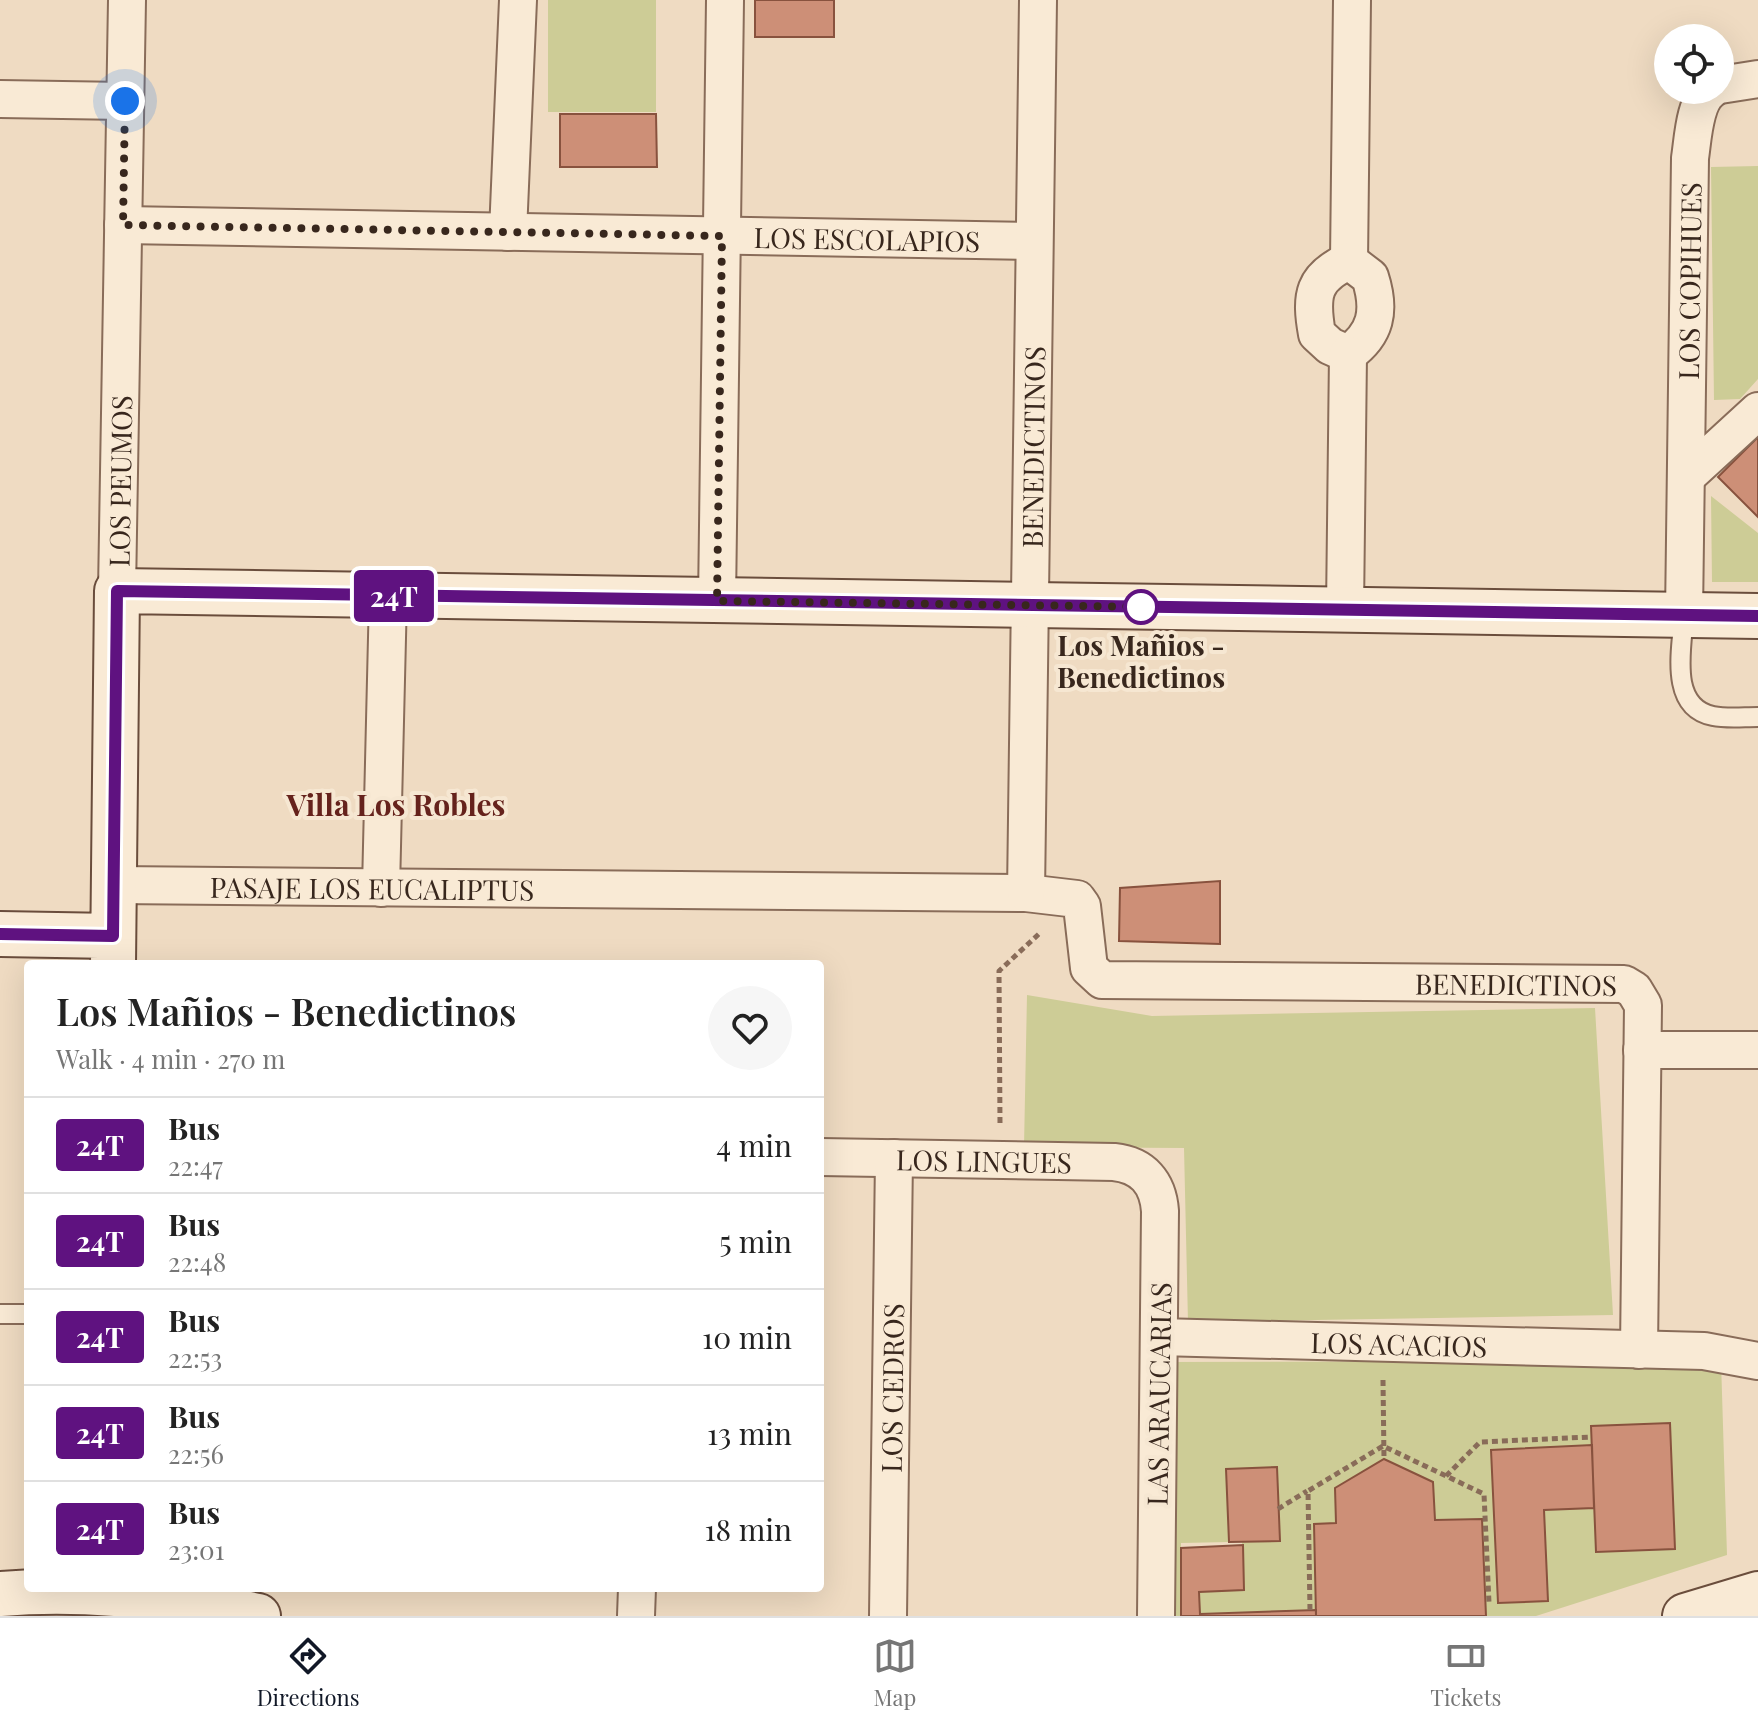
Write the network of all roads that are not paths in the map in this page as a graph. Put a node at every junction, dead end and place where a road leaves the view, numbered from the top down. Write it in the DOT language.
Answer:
graph roads {
  1 [pos="127,0"];
  2 [pos="518,0"];
  3 [pos="725,0"];
  4 [pos="1038,0"];
  5 [pos="1352,0"];
  6 [pos="1758,79"];
  7 [pos="1734,83"];
  8 [pos="0,99"];
  9 [pos="125,101"];
  10 [pos="1702,104"];
  11 [pos="123,225"];
  12 [pos="508,232"];
  13 [pos="722,236"];
  14 [pos="1034,241"];
  15 [pos="1349,261"];
  16 [pos="1348,354"];
  17 [pos="1758,411"];
  18 [pos="1686,477"];
  19 [pos="117,591"];
  20 [pos="388,596"];
  21 [pos="717,601"];
  22 [pos="1028,605"];
  23 [pos="1345,610"];
  24 [pos="1684,615"];
  25 [pos="1758,616"];
  26 [pos="1758,717"];
  27 [pos="114,885"];
  28 [pos="381,888"];
  29 [pos="1026,893"];
  30 [pos="0,934"];
  31 [pos="113,950"];
  32 [pos="1642,1050"];
  33 [pos="1758,1050"];
  34 [pos="824,1157"];
  35 [pos="894,1158"];
  36 [pos="1147,1175"];
  37 [pos="0,1314"];
  38 [pos="24,1314"];
  39 [pos="1159,1337"];
  40 [pos="1639,1350"];
  41 [pos="1758,1361"];
  42 [pos="637,1592"];
  43 [pos="0,1594"];
  44 [pos="1758,1594"];
  45 [pos="104,1598"];
  46 [pos="258,1616"];
  47 [pos="636,1616"];
  48 [pos="888,1616"];
  49 [pos="1156,1616"];
  50 [pos="1685,1616"];
  1 -- 9 [label="street, LOS PEUMOS"];
  2 -- 12 [label="street"];
  3 -- 13 [label="street"];
  4 -- 14 [label="street, BENEDICTINOS"];
  5 -- 15 [label="street"];
  6 -- 7 [label="street"];
  8 -- 9 [label="street"];
  9 -- 11 [label="street, LOS PEUMOS"];
  10 -- 18 [label="street, LOS COPIHUES"];
  11 -- 12 [label="street, LOS ESCOLAPIOS"];
  11 -- 19 [label="street, LOS PEUMOS"];
  12 -- 13 [label="street, LOS ESCOLAPIOS"];
  13 -- 14 [label="street, LOS ESCOLAPIOS"];
  13 -- 21 [label="street"];
  14 -- 22 [label="street, BENEDICTINOS"];
  15 -- 16 [label="street"];
  15 -- 16 [label="street"];
  16 -- 23 [label="street"];
  17 -- 18 [label="street"];
  18 -- 24 [label="street, LOS COPIHUES"];
  19 -- 20 [label="street"];
  19 -- 27 [label="street, LOS PEUMOS"];
  20 -- 21 [label="street"];
  20 -- 28 [label="street"];
  21 -- 22 [label="street"];
  22 -- 23 [label="street"];
  22 -- 29 [label="street, BENEDICTINOS"];
  23 -- 24 [label="street"];
  24 -- 25 [label="street"];
  24 -- 26 [label="lane"];
  27 -- 28 [label="street, PASAJE LOS EUCALIPTUS"];
  27 -- 31 [label="street, LOS PEUMOS"];
  28 -- 29 [label="street, PASAJE LOS EUCALIPTUS"];
  29 -- 32 [label="street, BENEDICTINOS"];
  30 -- 31 [label="street"];
  32 -- 33 [label="street"];
  32 -- 40 [label="street, BENEDICTINOS"];
  34 -- 35 [label="street, LOS LINGUES"];
  35 -- 36 [label="street, LOS LINGUES"];
  35 -- 48 [label="street, LOS CEDROS"];
  36 -- 39 [label="street, LAS ARAUCARIAS"];
  37 -- 38 [label="lane"];
  39 -- 40 [label="street, LOS ACACIOS"];
  39 -- 49 [label="street, LAS ARAUCARIAS"];
  40 -- 41 [label="street"];
  42 -- 47 [label="street"];
  43 -- 45 [label="street"];
  44 -- 50 [label="street"];
  45 -- 46 [label="street"];
}
